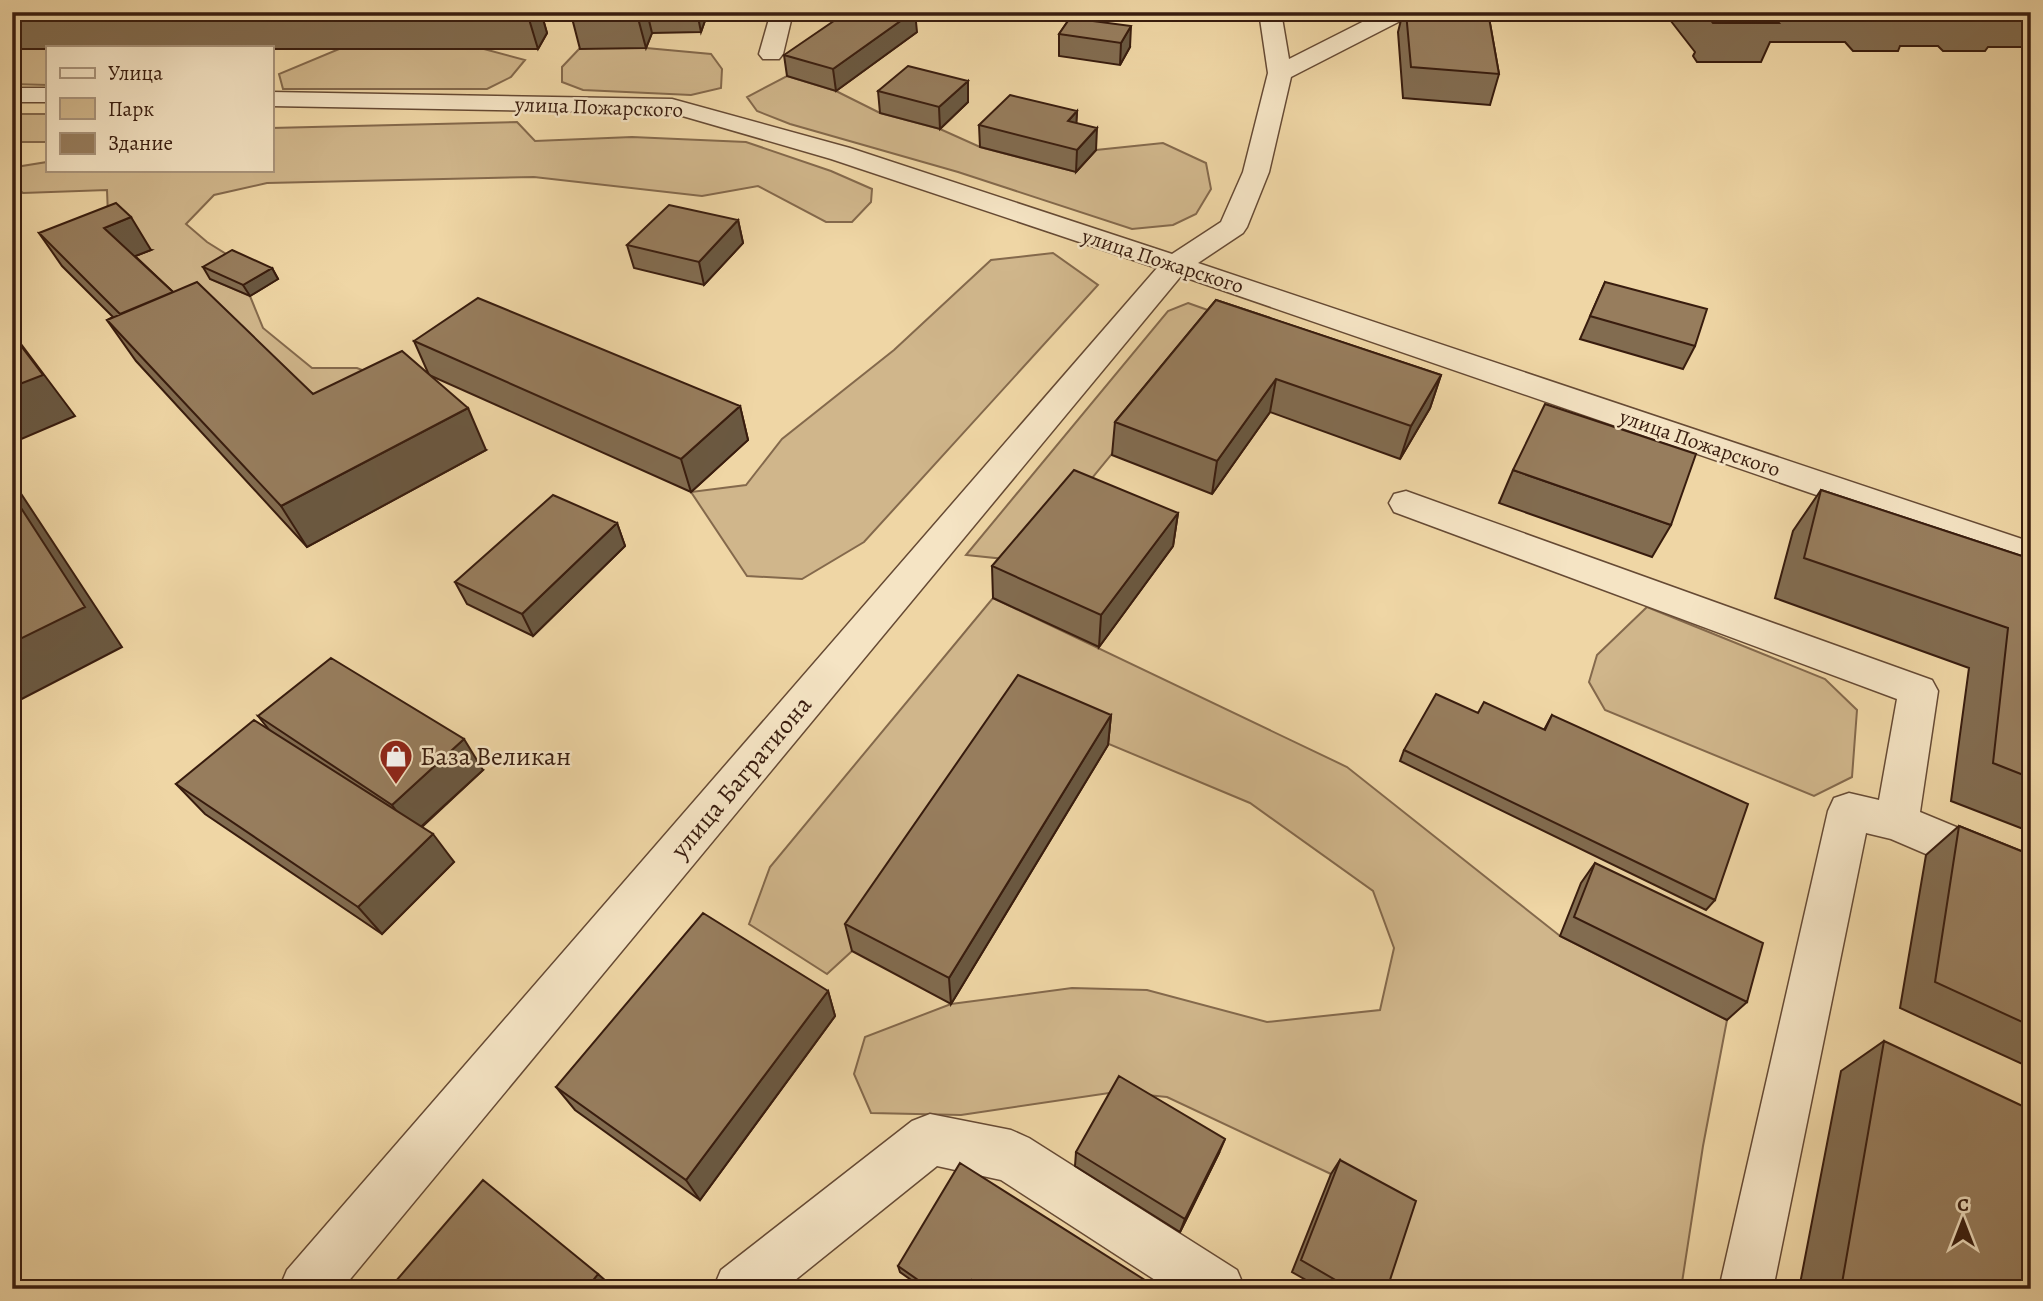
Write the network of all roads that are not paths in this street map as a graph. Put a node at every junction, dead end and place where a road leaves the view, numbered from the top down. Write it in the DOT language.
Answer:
graph roads {
  1 [pos="782,12"];
  2 [pos="1270,12"];
  3 [pos="1400,12"];
  4 [pos="771,54"];
  5 [pos="1280,73"];
  6 [pos="12,94"];
  7 [pos="46,95"];
  8 [pos="273,99"];
  9 [pos="1175,265"];
  10 [pos="1406,503"];
  11 [pos="2031,556"];
  12 [pos="1897,822"];
  13 [pos="2031,879"];
  14 [pos="306,1289"];
  15 [pos="740,1289"];
  16 [pos="1218,1289"];
  17 [pos="1746,1289"];
  1 -- 4 [label="street"];
  2 -- 5 [label="street"];
  3 -- 5 [label="street"];
  5 -- 9 [label="street, улица Багратиона"];
  6 -- 7 [label="street"];
  8 -- 9 [label="street, улица Пожарского"];
  9 -- 11 [label="street, улица Пожарского"];
  9 -- 14 [label="street, улица Багратиона"];
  10 -- 12 [label="street"];
  12 -- 13 [label="street"];
  12 -- 17 [label="street"];
  15 -- 16 [label="street"];
}
